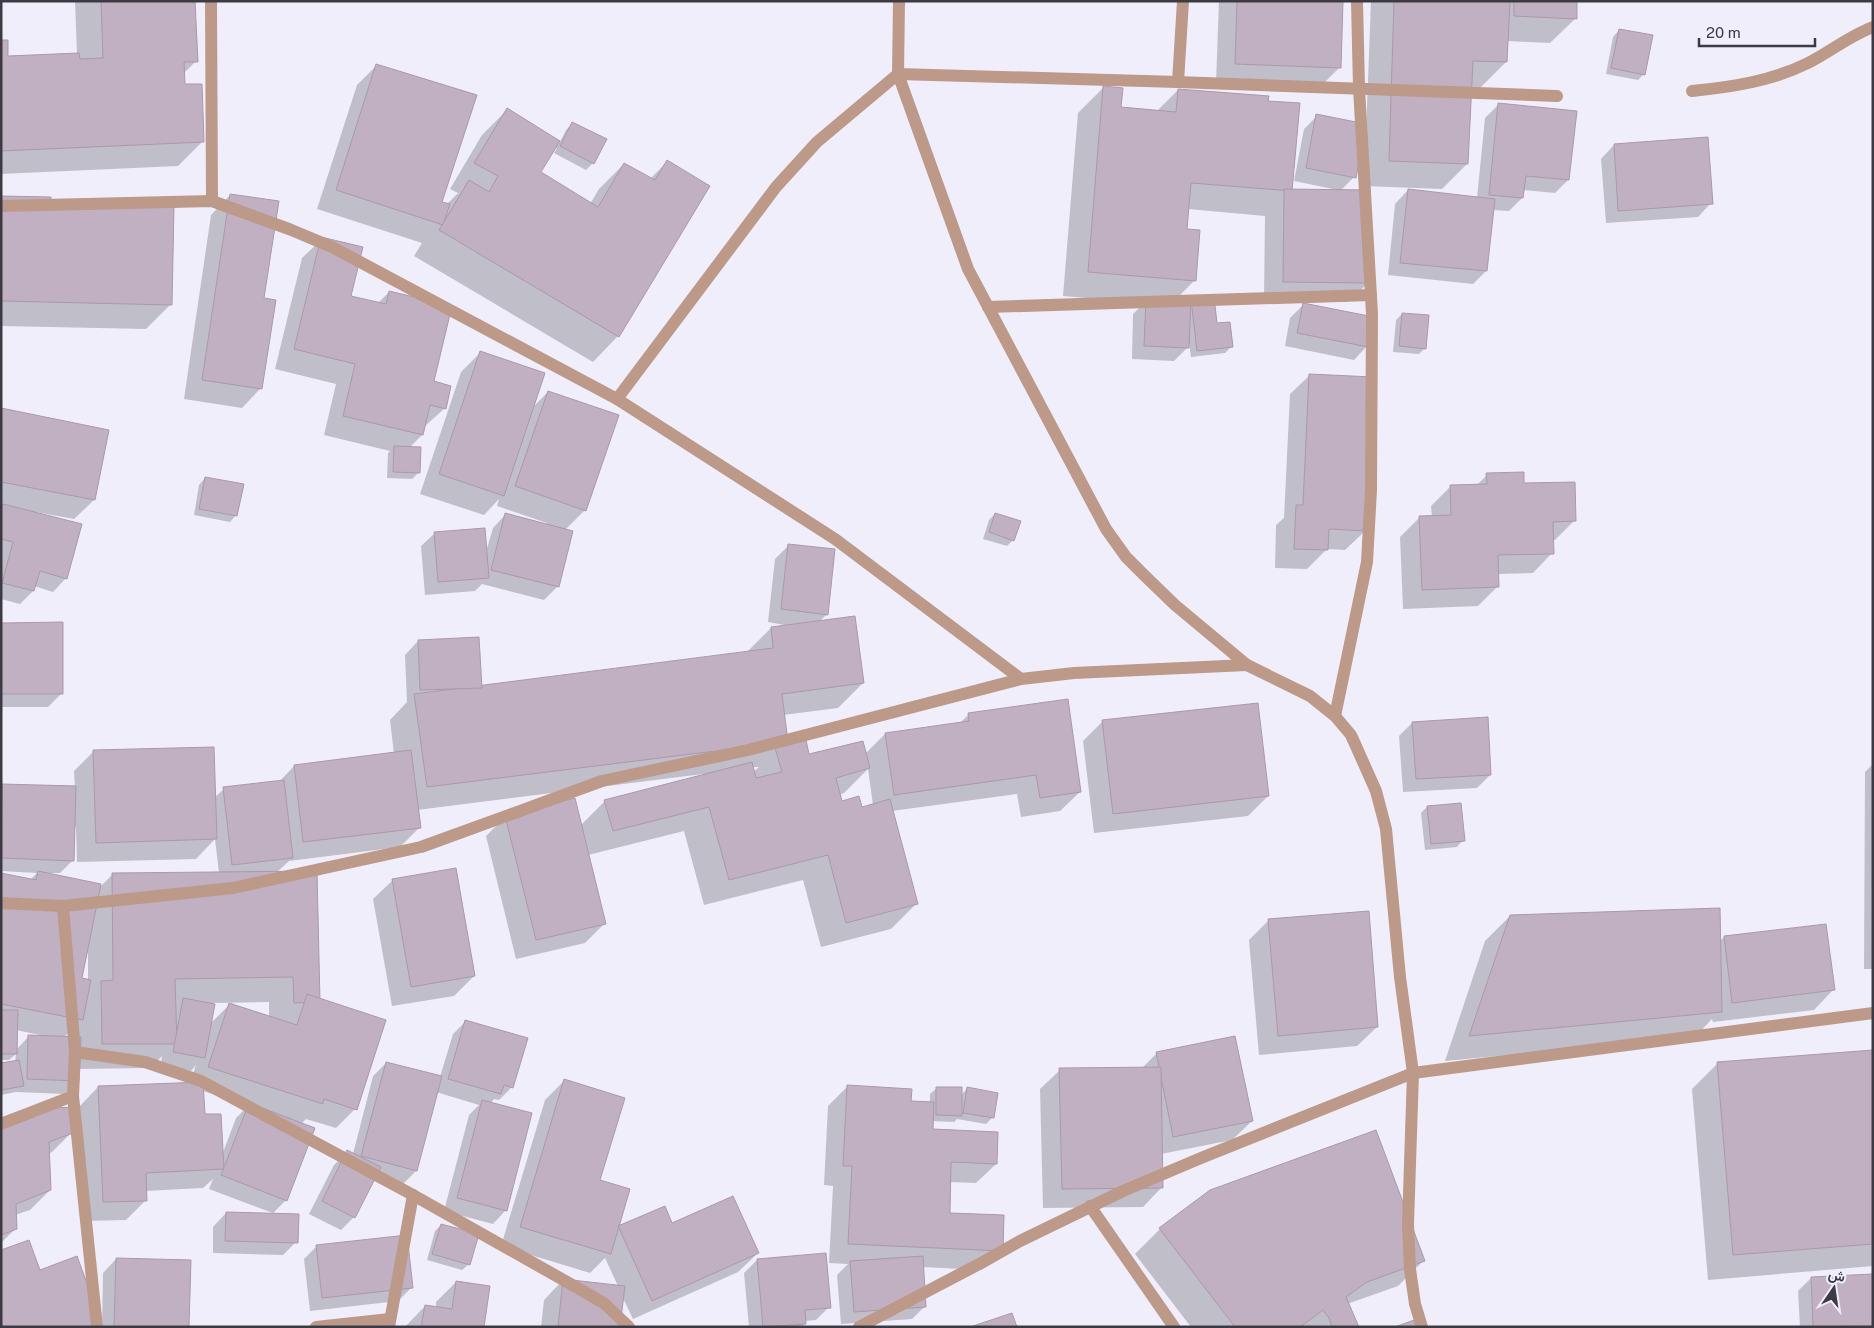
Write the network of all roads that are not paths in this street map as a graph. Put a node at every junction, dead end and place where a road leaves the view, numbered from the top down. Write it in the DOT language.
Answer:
graph roads {
  1 [pos="211,1"];
  2 [pos="899,1"];
  3 [pos="1183,1"];
  4 [pos="1357,1"];
  5 [pos="1873,28"];
  6 [pos="898,74"];
  7 [pos="1178,82"];
  8 [pos="1359,88"];
  9 [pos="1692,91"];
  10 [pos="1557,96"];
  11 [pos="212,201"];
  12 [pos="1,206"];
  13 [pos="1371,295"];
  14 [pos="988,307"];
  15 [pos="616,399"];
  16 [pos="1248,665"];
  17 [pos="1021,679"];
  18 [pos="1335,716"];
  19 [pos="1,903"];
  20 [pos="63,906"];
  21 [pos="1873,1013"];
  22 [pos="75,1052"];
  23 [pos="1412,1073"];
  24 [pos="73,1096"];
  25 [pos="1,1124"];
  26 [pos="413,1195"];
  27 [pos="1090,1206"];
  28 [pos="389,1323"];
  29 [pos="97,1327"];
  30 [pos="316,1327"];
  31 [pos="629,1327"];
  32 [pos="859,1327"];
  33 [pos="1174,1327"];
  34 [pos="1422,1327"];
  1 -- 11 [label="street"];
  2 -- 6 [label="street"];
  3 -- 7 [label="street"];
  4 -- 8 [label="street"];
  5 -- 9 [label="street"];
  6 -- 7 [label="street"];
  6 -- 14 [label="street"];
  6 -- 15 [label="street"];
  7 -- 8 [label="street"];
  8 -- 10 [label="street"];
  8 -- 13 [label="street"];
  11 -- 12 [label="street"];
  11 -- 15 [label="street"];
  13 -- 14 [label="street"];
  13 -- 18 [label="street"];
  14 -- 16 [label="street"];
  15 -- 17 [label="street"];
  16 -- 17 [label="street"];
  16 -- 18 [label="street"];
  17 -- 20 [label="street"];
  18 -- 23 [label="street"];
  19 -- 20 [label="street"];
  20 -- 22 [label="street"];
  21 -- 23 [label="street"];
  22 -- 24 [label="street"];
  22 -- 26 [label="street"];
  23 -- 27 [label="street"];
  23 -- 34 [label="street"];
  24 -- 25 [label="street"];
  24 -- 29 [label="street"];
  26 -- 28 [label="street"];
  26 -- 31 [label="street"];
  27 -- 32 [label="street"];
  27 -- 33 [label="street"];
  28 -- 30 [label="street"];
}
